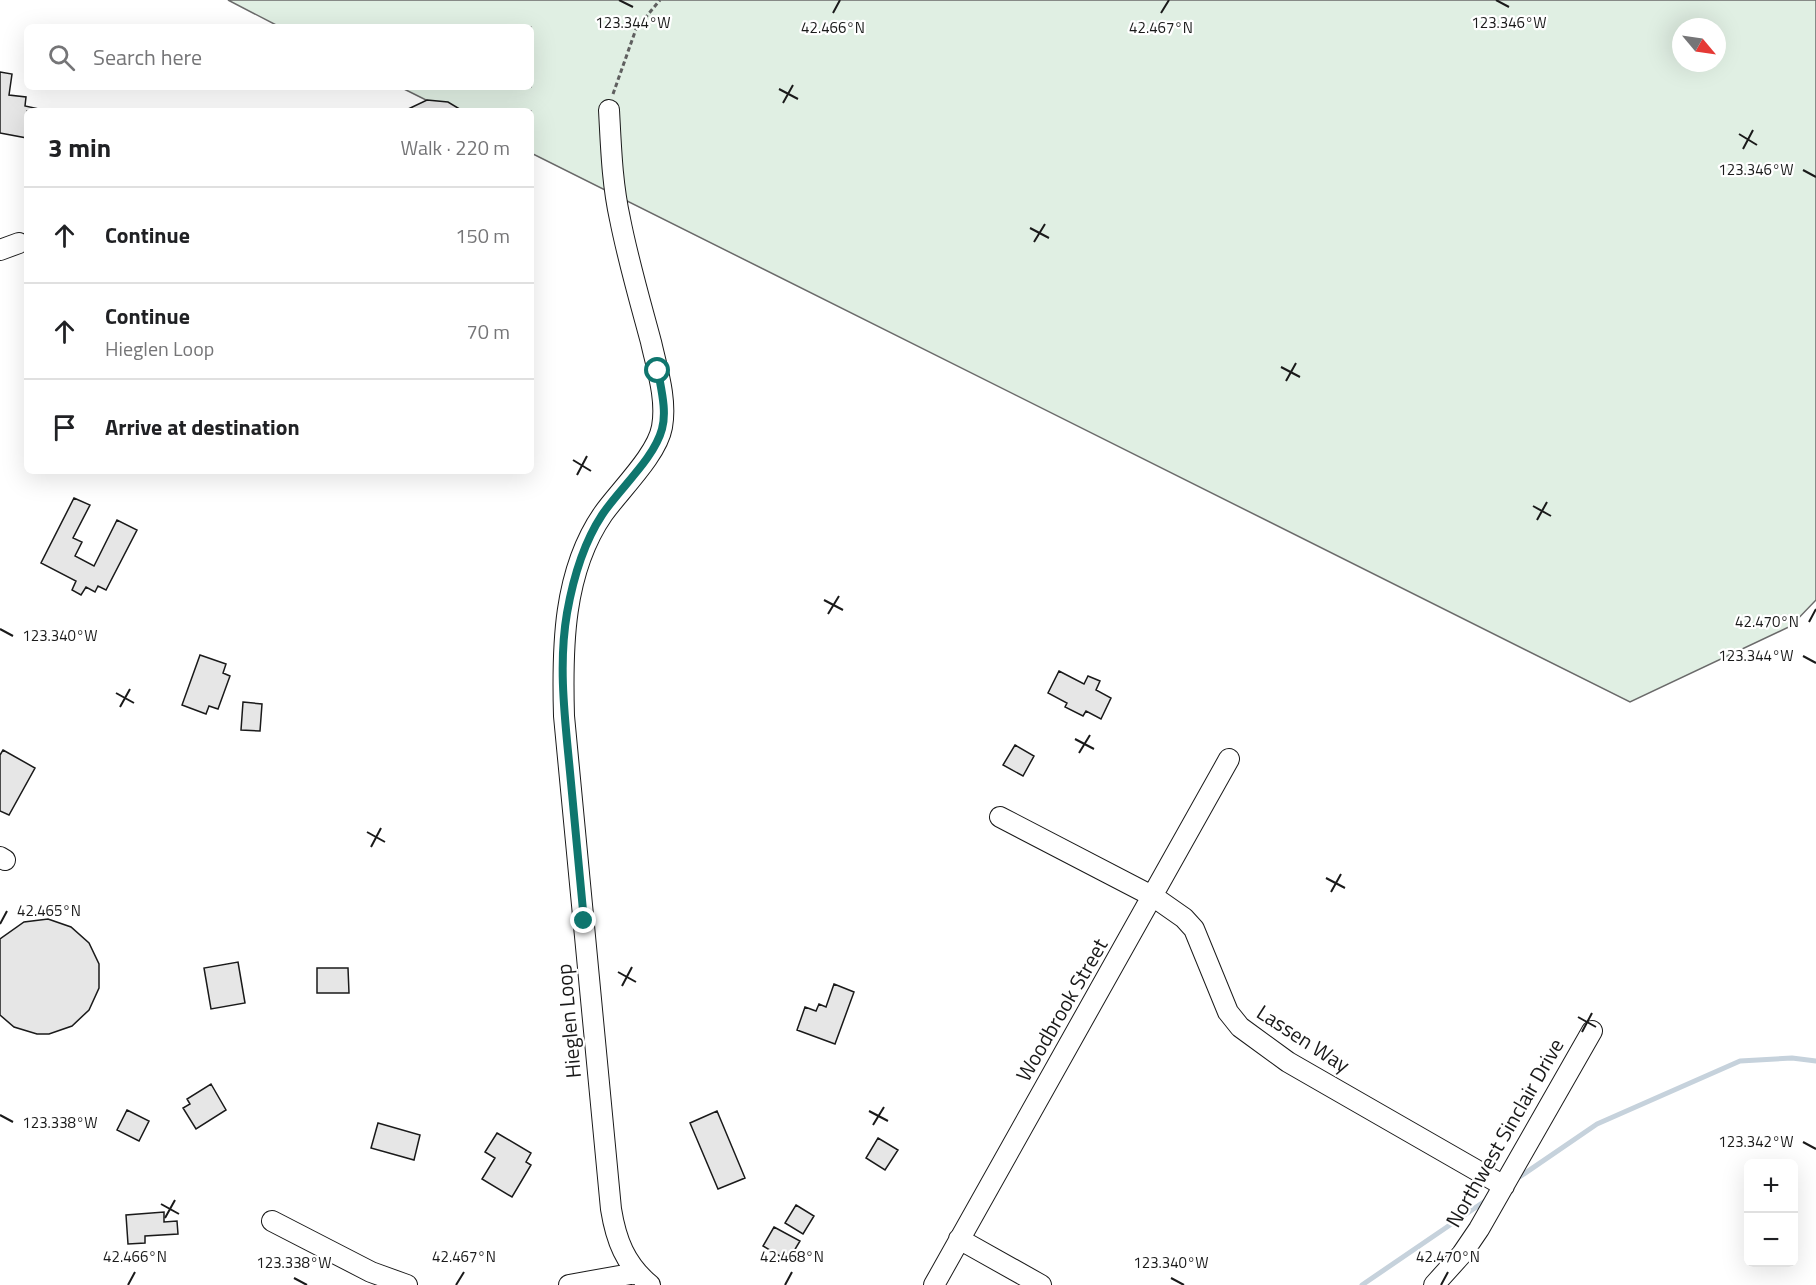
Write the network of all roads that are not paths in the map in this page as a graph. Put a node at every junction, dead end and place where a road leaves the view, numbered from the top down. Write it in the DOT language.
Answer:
graph roads {
  1 [pos="609,110"];
  2 [pos="19,243"];
  3 [pos="0,250"];
  4 [pos="1229,759"];
  5 [pos="1000,817"];
  6 [pos="1154,897"];
  7 [pos="1592,1031"];
  8 [pos="1504,1186"];
  9 [pos="272,1221"];
  10 [pos="959,1239"];
  11 [pos="643,1279"];
  12 [pos="407,1285"];
  13 [pos="569,1285"];
  14 [pos="934,1285"];
  15 [pos="1041,1285"];
  16 [pos="1434,1285"];
  1 -- 11 [label="street, Hieglen Loop"];
  2 -- 3 [label="street"];
  4 -- 6 [label="street, Woodbrook Street"];
  5 -- 6 [label="street, Lassen Way"];
  6 -- 8 [label="street, Lassen Way"];
  6 -- 10 [label="street, Woodbrook Street"];
  7 -- 8 [label="street, Northwest Sinclair Drive"];
  8 -- 16 [label="street, Northwest Sinclair Drive"];
  9 -- 12 [label="street"];
  10 -- 14 [label="street, Woodbrook Street"];
  10 -- 15 [label="street"];
  11 -- 13 [label="street"];
}
